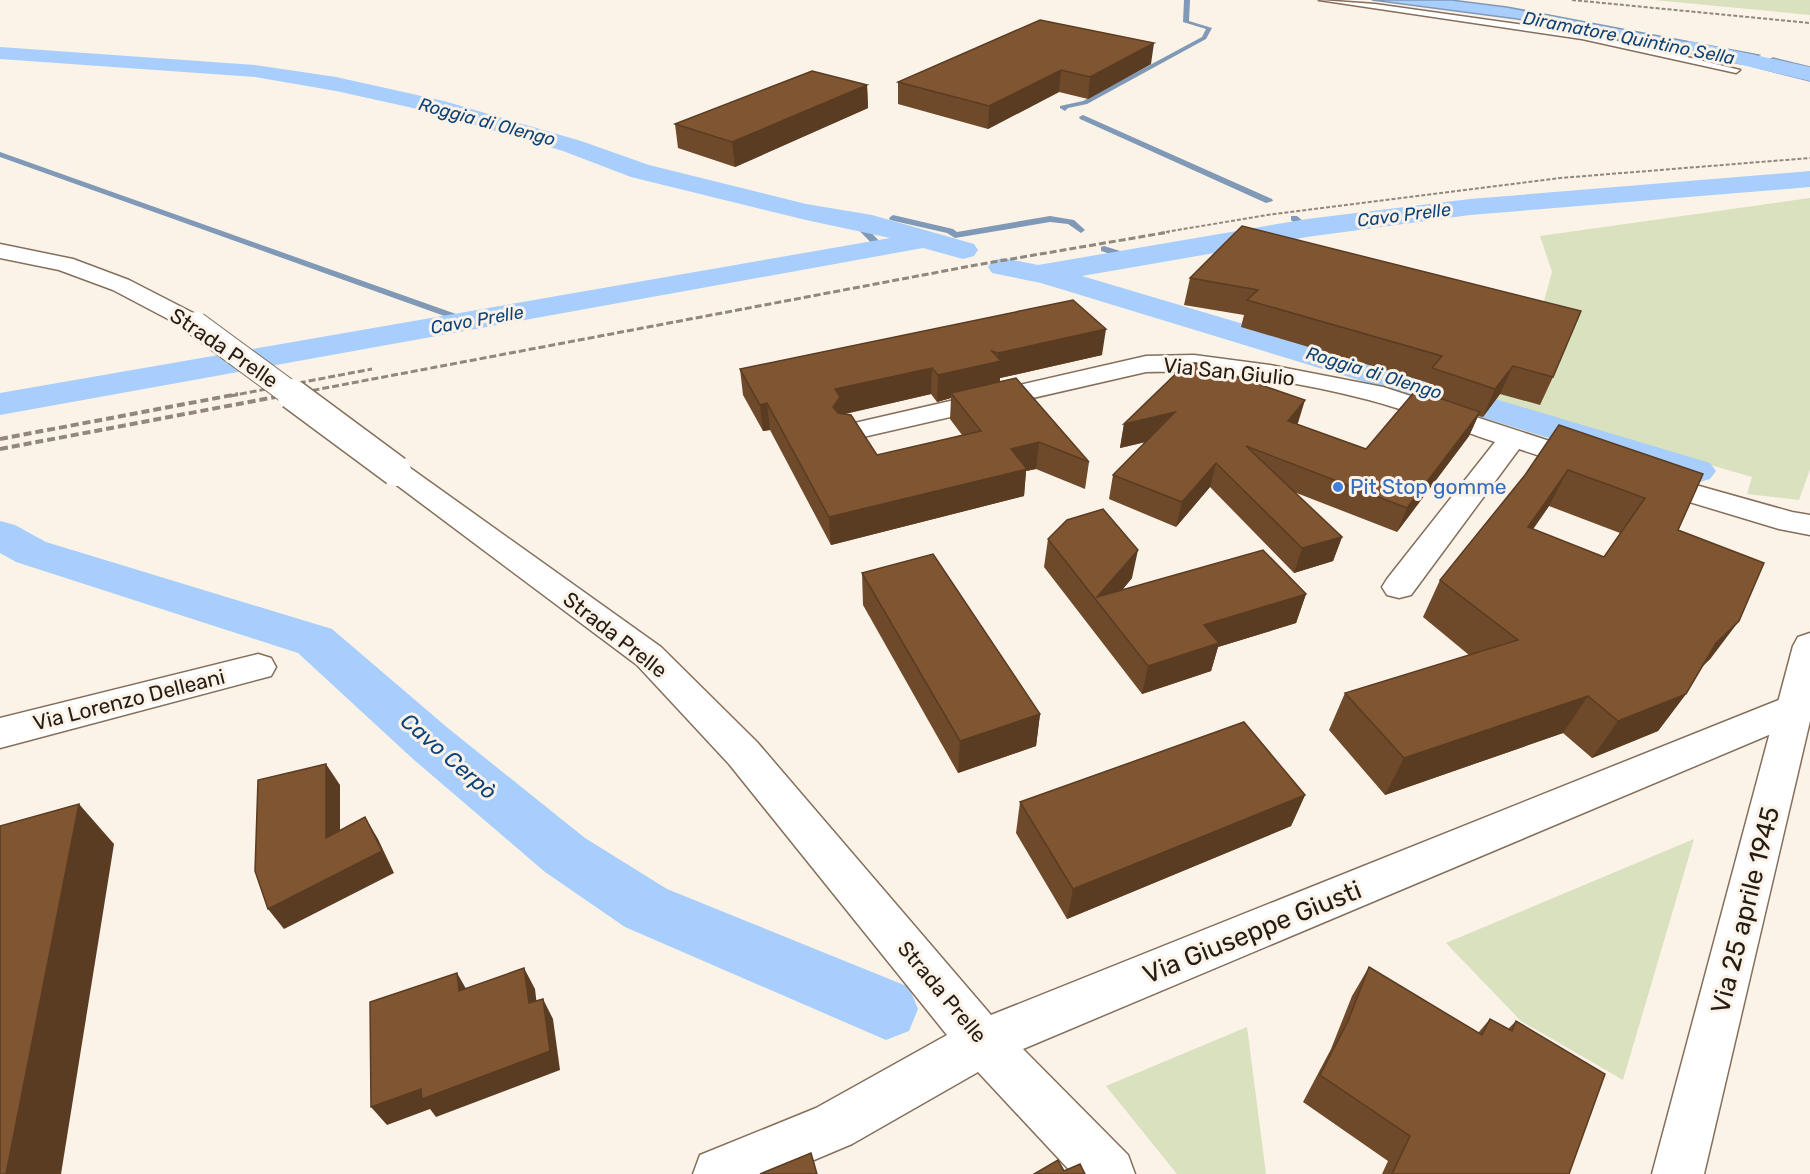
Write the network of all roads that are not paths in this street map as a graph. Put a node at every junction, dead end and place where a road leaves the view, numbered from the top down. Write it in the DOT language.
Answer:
graph roads {
  1 [pos="1323,0"];
  2 [pos="1736,70"];
  3 [pos="0,251"];
  4 [pos="850,432"];
  5 [pos="1512,439"];
  6 [pos="1810,525"];
  7 [pos="1399,587"];
  8 [pos="1810,646"];
  9 [pos="258,668"];
  10 [pos="1794,709"];
  11 [pos="0,733"];
  12 [pos="983,1042"];
  13 [pos="719,1174"];
  14 [pos="1109,1174"];
  15 [pos="1678,1174"];
  1 -- 2 [label="lane"];
  3 -- 12 [label="street, Strada Prelle, bridge"];
  4 -- 5 [label="street, Via San Giulio"];
  5 -- 6 [label="street, Via San Giulio"];
  5 -- 7 [label="street"];
  8 -- 10 [label="street, Via 25 aprile 1945"];
  9 -- 11 [label="street, Via Lorenzo Delleani"];
  10 -- 12 [label="street, Via Giuseppe Giusti"];
  10 -- 15 [label="street, Via 25 aprile 1945"];
  12 -- 13 [label="street, Via Giuseppe Giusti"];
  12 -- 14 [label="street, Strada Prelle"];
}
